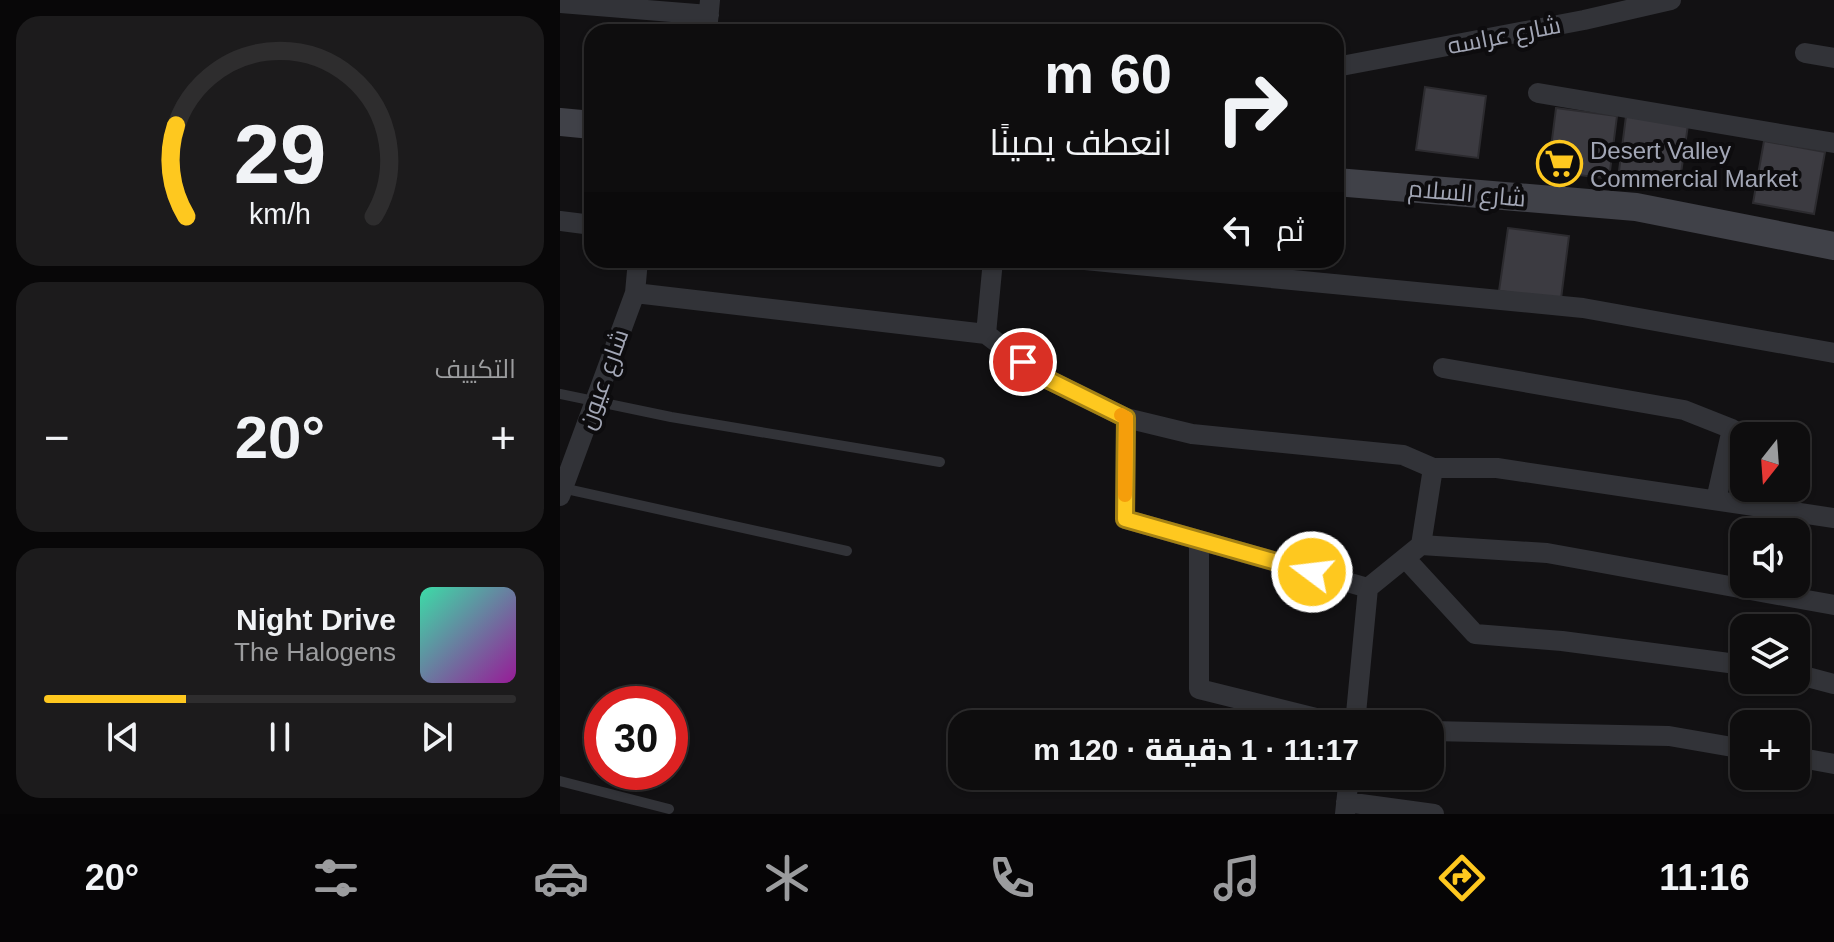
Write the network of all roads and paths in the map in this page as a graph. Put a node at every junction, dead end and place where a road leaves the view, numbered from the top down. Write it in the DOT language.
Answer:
graph roads {
  1 [pos="1671,0"];
  2 [pos="560,3"];
  3 [pos="709,16"];
  4 [pos="1805,53"];
  5 [pos="1834,58"];
  6 [pos="1344,65"];
  7 [pos="1538,93"];
  8 [pos="560,122"];
  9 [pos="584,124"];
  10 [pos="1834,143"];
  11 [pos="1344,183"];
  12 [pos="560,221"];
  13 [pos="584,224"];
  14 [pos="1834,246"];
  15 [pos="637,268"];
  16 [pos="992,268"];
  17 [pos="1168,268"];
  18 [pos="635,293"];
  19 [pos="986,334"];
  20 [pos="1834,353"];
  21 [pos="1443,368"];
  22 [pos="560,394"];
  23 [pos="595,401"];
  24 [pos="1126,418"];
  25 [pos="940,462"];
  26 [pos="1433,468"];
  27 [pos="561,492"];
  28 [pos="1716,500"];
  29 [pos="1834,518"];
  30 [pos="1199,541"];
  31 [pos="847,551"];
  32 [pos="1413,551"];
  33 [pos="1368,588"];
  34 [pos="1834,605"];
  35 [pos="1730,663"];
  36 [pos="1810,678"];
  37 [pos="1834,684"];
  38 [pos="1284,710"];
  39 [pos="1356,710"];
  40 [pos="1444,731"];
  41 [pos="1730,747"];
  42 [pos="1810,760"];
  43 [pos="1834,764"];
  44 [pos="560,781"];
  45 [pos="1346,808"];
  46 [pos="669,809"];
  47 [pos="1434,814"];
  1 -- 6 [label="street, شارع عراسه"];
  2 -- 3 [label="street"];
  4 -- 5 [label="street"];
  7 -- 10 [label="street"];
  8 -- 9 [label="street"];
  11 -- 14 [label="street, شارع السلام"];
  12 -- 13 [label="street"];
  15 -- 18 [label="street, شارع عيون"];
  16 -- 19 [label="street"];
  17 -- 20 [label="street"];
  18 -- 19 [label="street"];
  18 -- 23 [label="street, شارع عيون"];
  19 -- 24 [label="street"];
  21 -- 28 [label="street"];
  22 -- 23 [label="lane"];
  23 -- 25 [label="lane"];
  23 -- 27 [label="street, شارع عيون"];
  24 -- 26 [label="street"];
  24 -- 30 [label="street"];
  26 -- 28 [label="street"];
  26 -- 32 [label="street"];
  27 -- 31 [label="lane"];
  28 -- 29 [label="street"];
  30 -- 33 [label="street"];
  30 -- 38 [label="street"];
  32 -- 33 [label="street"];
  32 -- 34 [label="street"];
  32 -- 35 [label="street"];
  33 -- 39 [label="street"];
  36 -- 37 [label="street"];
  40 -- 41 [label="street"];
  42 -- 43 [label="street"];
  44 -- 46 [label="lane"];
  45 -- 47 [label="street"];
}
